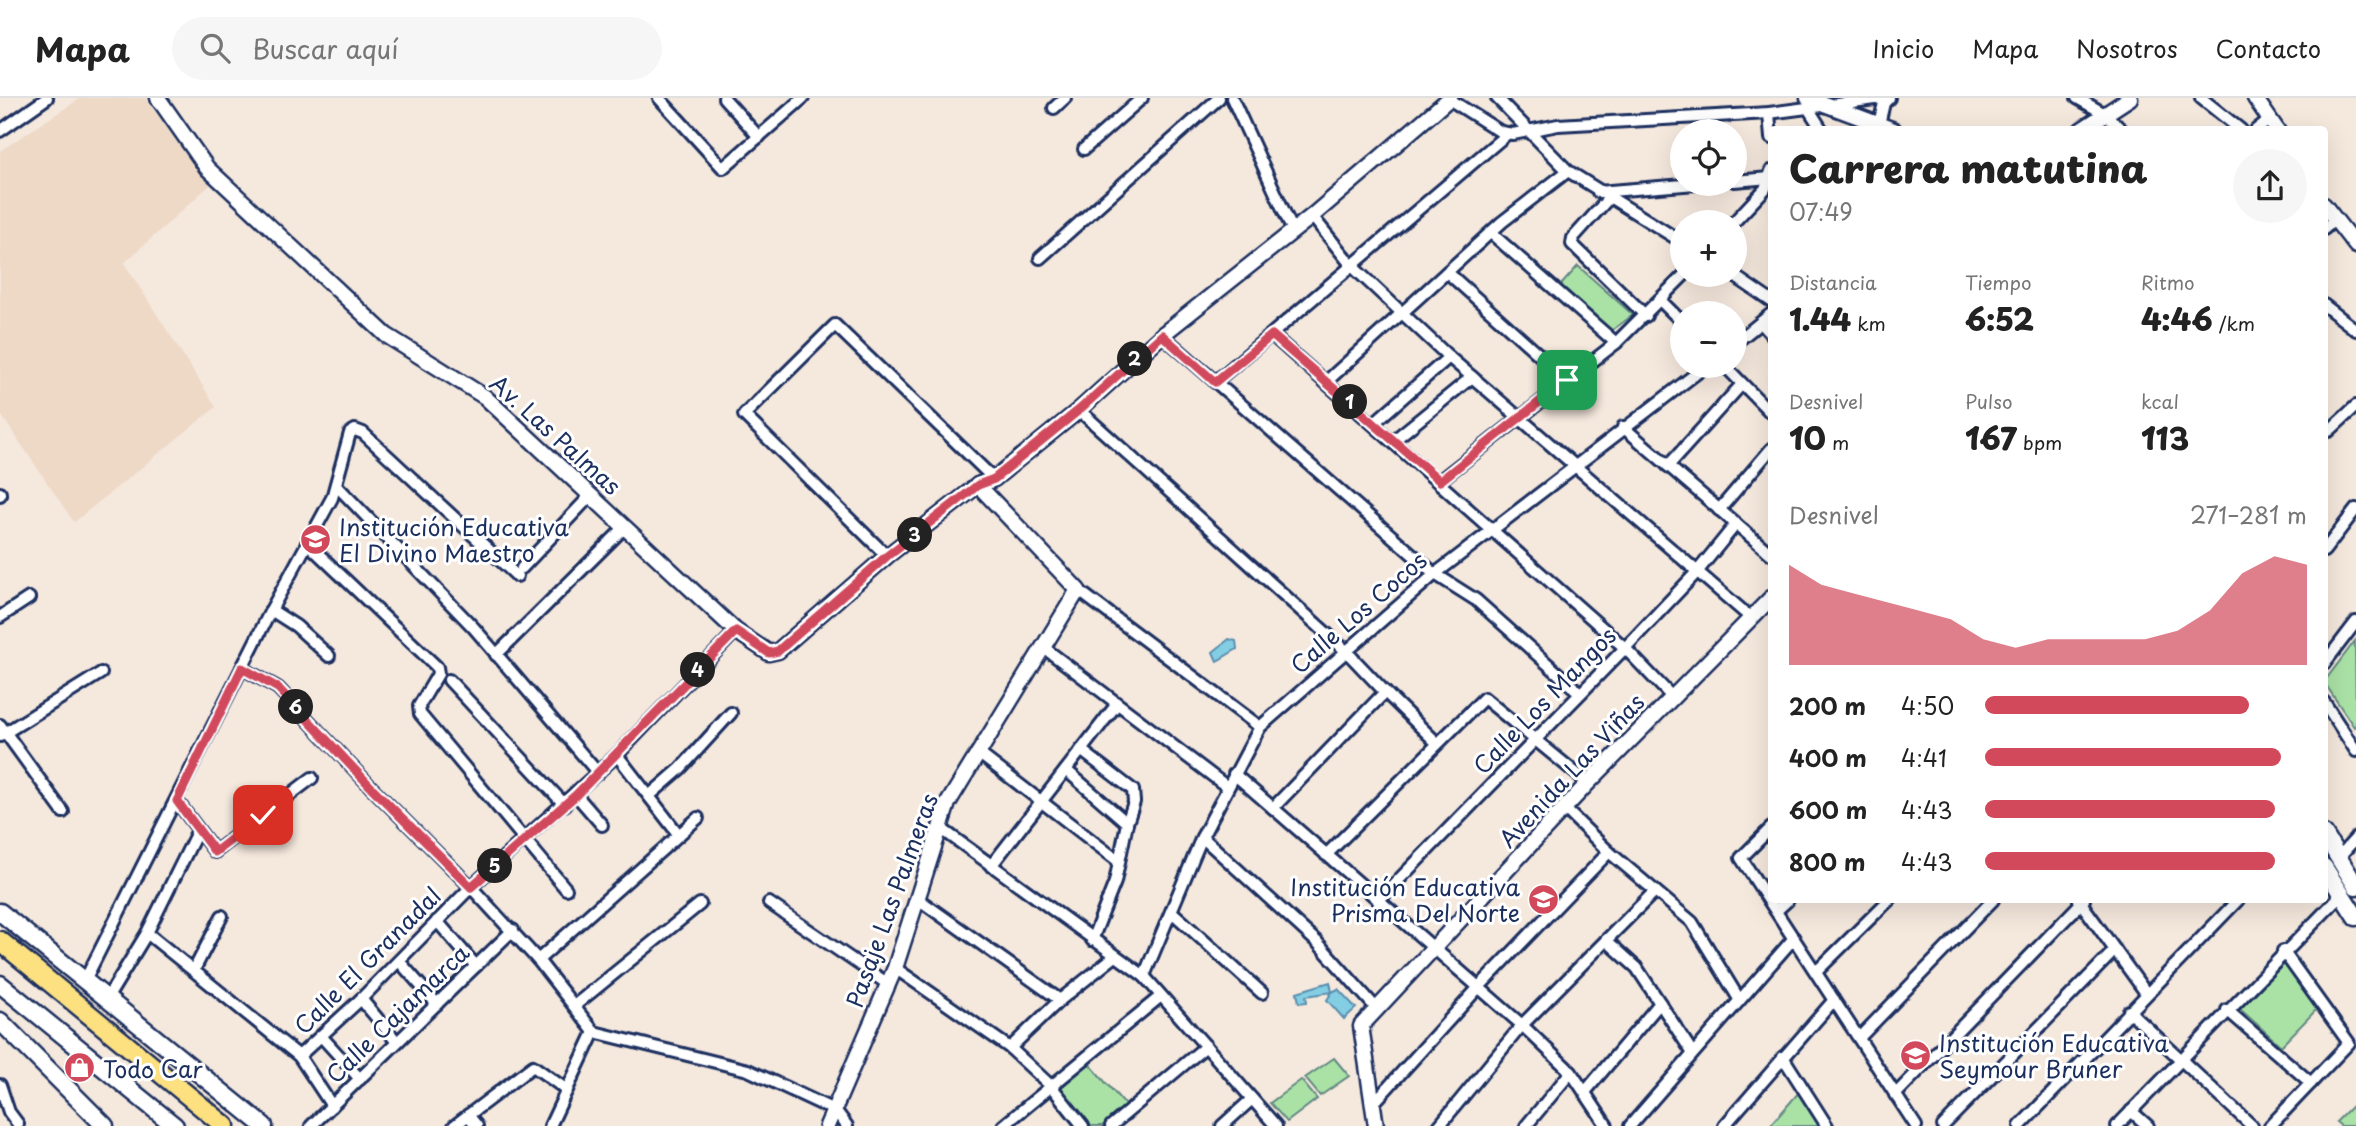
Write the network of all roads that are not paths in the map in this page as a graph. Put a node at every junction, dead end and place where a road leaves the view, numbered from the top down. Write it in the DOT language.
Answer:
graph roads {
  1 [pos="47,98"];
  2 [pos="158,98"];
  3 [pos="659,98"];
  4 [pos="724,98"];
  5 [pos="1065,98"];
  6 [pos="1142,98"];
  7 [pos="1219,98"];
  8 [pos="1232,98"];
  9 [pos="1497,98"];
  10 [pos="1883,98"];
  11 [pos="1889,98"];
  12 [pos="2077,98"];
  13 [pos="2130,98"];
  14 [pos="2202,98"];
  15 [pos="2255,98"];
  16 [pos="799,99"];
  17 [pos="1450,99"];
  18 [pos="32,102"];
  19 [pos="1808,103"];
  20 [pos="1831,106"];
  21 [pos="1054,108"];
  22 [pos="1769,113"];
  23 [pos="2105,114"];
  24 [pos="1879,124"];
  25 [pos="2273,124"];
  26 [pos="1770,126"];
  27 [pos="1820,126"];
  28 [pos="1884,126"];
  29 [pos="2087,126"];
  30 [pos="2118,126"];
  31 [pos="2236,126"];
  32 [pos="1526,130"];
  33 [pos="0,131"];
  34 [pos="1507,134"];
  35 [pos="759,136"];
  36 [pos="1084,149"];
  37 [pos="1569,171"];
  38 [pos="1768,178"];
  39 [pos="1747,180"];
  40 [pos="1768,182"];
  41 [pos="1670,186"];
  42 [pos="1598,192"];
  43 [pos="1608,199"];
  44 [pos="1745,210"];
  45 [pos="1312,216"];
  46 [pos="2329,224"];
  47 [pos="1293,230"];
  48 [pos="1491,233"];
  49 [pos="1670,235"];
  50 [pos="2356,246"];
  51 [pos="1040,258"];
  52 [pos="1352,266"];
  53 [pos="1447,272"];
  54 [pos="1747,285"];
  55 [pos="1672,287"];
  56 [pos="1768,299"];
  57 [pos="1660,300"];
  58 [pos="2328,308"];
  59 [pos="1670,310"];
  60 [pos="1404,313"];
  61 [pos="1646,316"];
  62 [pos="1768,317"];
  63 [pos="1761,323"];
  64 [pos="2356,330"];
  65 [pos="1768,331"];
  66 [pos="1747,334"];
  67 [pos="1162,335"];
  68 [pos="1272,335"];
  69 [pos="1616,343"];
  70 [pos="1449,357"];
  71 [pos="1472,377"];
  72 [pos="1690,378"];
  73 [pos="1736,378"];
  74 [pos="1567,380"];
  75 [pos="1327,381"];
  76 [pos="1215,382"];
  77 [pos="1742,384"];
  78 [pos="2356,405"];
  79 [pos="1079,410"];
  80 [pos="1768,411"];
  81 [pos="1517,418"];
  82 [pos="1374,423"];
  83 [pos="1623,428"];
  84 [pos="2328,429"];
  85 [pos="1393,441"];
  86 [pos="1768,453"];
  87 [pos="1576,466"];
  88 [pos="1668,466"];
  89 [pos="994,479"];
  90 [pos="1440,481"];
  91 [pos="978,485"];
  92 [pos="337,486"];
  93 [pos="591,495"];
  94 [pos="2356,509"];
  95 [pos="1719,510"];
  96 [pos="1736,524"];
  97 [pos="625,527"];
  98 [pos="1495,530"];
  99 [pos="307,543"];
  100 [pos="2328,546"];
  101 [pos="1768,551"];
  102 [pos="887,556"];
  103 [pos="1697,572"];
  104 [pos="1436,574"];
  105 [pos="1078,590"];
  106 [pos="29,598"];
  107 [pos="1768,601"];
  108 [pos="271,610"];
  109 [pos="0,617"];
  110 [pos="1751,618"];
  111 [pos="2356,622"];
  112 [pos="736,631"];
  113 [pos="1043,647"];
  114 [pos="1625,648"];
  115 [pos="1345,650"];
  116 [pos="329,656"];
  117 [pos="496,656"];
  118 [pos="2328,659"];
  119 [pos="242,668"];
  120 [pos="101,673"];
  121 [pos="449,680"];
  122 [pos="1385,692"];
  123 [pos="1580,693"];
  124 [pos="1672,697"];
  125 [pos="1117,704"];
  126 [pos="2328,707"];
  127 [pos="731,713"];
  128 [pos="1259,727"];
  129 [pos="2,731"];
  130 [pos="2353,736"];
  131 [pos="1537,739"];
  132 [pos="1437,743"];
  133 [pos="1081,750"];
  134 [pos="2356,751"];
  135 [pos="977,752"];
  136 [pos="617,755"];
  137 [pos="1066,771"];
  138 [pos="598,773"];
  139 [pos="1234,774"];
  140 [pos="312,778"];
  141 [pos="1588,783"];
  142 [pos="1226,786"];
  143 [pos="576,795"];
  144 [pos="649,796"];
  145 [pos="177,801"];
  146 [pos="1041,803"];
  147 [pos="565,805"];
  148 [pos="1273,808"];
  149 [pos="1565,809"];
  150 [pos="63,812"];
  151 [pos="698,818"];
  152 [pos="1127,823"];
  153 [pos="602,825"];
  154 [pos="939,827"];
  155 [pos="198,830"];
  156 [pos="1768,831"];
  157 [pos="679,835"];
  158 [pos="1202,837"];
  159 [pos="2356,838"];
  160 [pos="526,839"];
  161 [pos="2328,841"];
  162 [pos="1609,852"];
  163 [pos="1326,855"];
  164 [pos="2338,858"];
  165 [pos="1117,860"];
  166 [pos="992,866"];
  167 [pos="2328,874"];
  168 [pos="2356,886"];
  169 [pos="471,887"];
  170 [pos="566,889"];
  171 [pos="1655,891"];
  172 [pos="2341,895"];
  173 [pos="918,899"];
  174 [pos="1768,899"];
  175 [pos="1378,901"];
  176 [pos="769,903"];
  177 [pos="1771,903"];
  178 [pos="1785,903"];
  179 [pos="1886,903"];
  180 [pos="1990,903"];
  181 [pos="2079,903"];
  182 [pos="2082,903"];
  183 [pos="2235,903"];
  184 [pos="700,904"];
  185 [pos="1776,911"];
  186 [pos="0,912"];
  187 [pos="1172,912"];
  188 [pos="222,916"];
  189 [pos="2356,917"];
  190 [pos="436,921"];
  191 [pos="513,930"];
  192 [pos="147,933"];
  193 [pos="1794,937"];
  194 [pos="1092,940"];
  195 [pos="1606,940"];
  196 [pos="0,941"];
  197 [pos="1435,947"];
  198 [pos="2115,950"];
  199 [pos="2283,951"];
  200 [pos="0,955"];
  201 [pos="1114,957"];
  202 [pos="538,960"];
  203 [pos="399,961"];
  204 [pos="476,967"];
  205 [pos="895,968"];
  206 [pos="194,970"];
  207 [pos="1816,972"];
  208 [pos="1144,976"];
  209 [pos="86,978"];
  210 [pos="0,984"];
  211 [pos="888,984"];
  212 [pos="1479,987"];
  213 [pos="1262,993"];
  214 [pos="2146,993"];
  215 [pos="1161,996"];
  216 [pos="108,997"];
  217 [pos="361,999"];
  218 [pos="1739,999"];
  219 [pos="1060,1000"];
  220 [pos="1834,1000"];
  221 [pos="1660,1003"];
  222 [pos="437,1004"];
  223 [pos="574,1006"];
  224 [pos="1376,1008"];
  225 [pos="2227,1010"];
  226 [pos="2129,1011"];
  227 [pos="0,1021"];
  228 [pos="1522,1025"];
  229 [pos="594,1032"];
  230 [pos="322,1037"];
  231 [pos="1859,1038"];
  232 [pos="397,1042"];
  233 [pos="1206,1046"];
  234 [pos="1010,1048"];
  235 [pos="1692,1052"];
  236 [pos="299,1056"];
  237 [pos="1783,1058"];
  238 [pos="2180,1059"];
  239 [pos="1571,1072"];
  240 [pos="360,1079"];
  241 [pos="2311,1083"];
  242 [pos="0,1085"];
  243 [pos="1051,1086"];
  244 [pos="567,1090"];
  245 [pos="1585,1092"];
  246 [pos="1895,1095"];
  247 [pos="1252,1099"];
  248 [pos="1371,1105"];
  249 [pos="332,1106"];
  250 [pos="836,1111"];
  251 [pos="2131,1111"];
  252 [pos="468,1115"];
  253 [pos="18,1124"];
  254 [pos="105,1126"];
  255 [pos="175,1126"];
  256 [pos="210,1126"];
  257 [pos="225,1126"];
  258 [pos="264,1126"];
  259 [pos="311,1126"];
  260 [pos="454,1126"];
  261 [pos="477,1126"];
  262 [pos="551,1126"];
  263 [pos="827,1126"];
  264 [pos="847,1126"];
  265 [pos="1003,1126"];
  266 [pos="1083,1126"];
  267 [pos="1111,1126"];
  268 [pos="1222,1126"];
  269 [pos="1276,1126"];
  270 [pos="1376,1126"];
  271 [pos="1439,1126"];
  272 [pos="1525,1126"];
  273 [pos="1607,1126"];
  274 [pos="1630,1126"];
  275 [pos="1724,1126"];
  276 [pos="1827,1126"];
  277 [pos="1916,1126"];
  278 [pos="1943,1126"];
  279 [pos="2020,1126"];
  280 [pos="2117,1126"];
  281 [pos="2148,1126"];
  282 [pos="2252,1126"];
  283 [pos="2270,1126"];
  1 -- 18 [label="street"];
  2 -- 93 [label="street, Av. Las Palmas"];
  3 -- 35 [label="street"];
  4 -- 35 [label="street"];
  5 -- 21 [label="street"];
  6 -- 36 [label="street"];
  7 -- 51 [label="street"];
  8 -- 47 [label="street"];
  9 -- 32 [label="street"];
  10 -- 20 [label="street"];
  11 -- 24 [label="street"];
  12 -- 23 [label="street"];
  13 -- 23 [label="street"];
  14 -- 31 [label="street"];
  15 -- 25 [label="street"];
  16 -- 35 [label="street"];
  17 -- 34 [label="street"];
  17 -- 45 [label="street"];
  18 -- 33 [label="street"];
  19 -- 20 [label="street"];
  19 -- 22 [label="street"];
  19 -- 27 [label="street"];
  20 -- 24 [label="street"];
  22 -- 26 [label="street"];
  22 -- 32 [label="street"];
  23 -- 29 [label="street"];
  23 -- 30 [label="street"];
  24 -- 28 [label="street"];
  32 -- 34 [label="street"];
  32 -- 37 [label="street"];
  34 -- 52 [label="street"];
  37 -- 42 [label="street"];
  37 -- 48 [label="street"];
  38 -- 39 [label="street"];
  40 -- 44 [label="street"];
  41 -- 42 [label="street"];
  42 -- 43 [label="street"];
  43 -- 49 [label="street"];
  43 -- 61 [label="street"];
  45 -- 47 [label="street"];
  45 -- 52 [label="street"];
  46 -- 50 [label="street"];
  47 -- 67 [label="street"];
  48 -- 53 [label="street"];
  48 -- 69 [label="street"];
  52 -- 60 [label="street"];
  52 -- 68 [label="street"];
  53 -- 60 [label="street"];
  53 -- 74 [label="street"];
  54 -- 56 [label="street"];
  55 -- 57 [label="street"];
  57 -- 59 [label="street"];
  57 -- 61 [label="street"];
  58 -- 64 [label="street"];
  60 -- 70 [label="street"];
  60 -- 75 [label="street"];
  61 -- 69 [label="street"];
  62 -- 63 [label="street"];
  63 -- 65 [label="street"];
  63 -- 66 [label="street"];
  67 -- 76 [label="street"];
  67 -- 79 [label="street"];
  68 -- 75 [label="street"];
  68 -- 76 [label="street"];
  69 -- 74 [label="street"];
  70 -- 71 [label="street"];
  70 -- 82 [label="street"];
  71 -- 81 [label="street"];
  71 -- 85 [label="street"];
  72 -- 83 [label="street, Calle Los Cocos"];
  73 -- 77 [label="street"];
  74 -- 81 [label="street"];
  75 -- 82 [label="street"];
  76 -- 104 [label="street"];
  77 -- 80 [label="street"];
  77 -- 88 [label="street"];
  78 -- 84 [label="street"];
  79 -- 89 [label="street"];
  79 -- 115 [label="street"];
  81 -- 87 [label="street"];
  81 -- 90 [label="street"];
  82 -- 85 [label="street"];
  83 -- 87 [label="street, Calle Los Cocos"];
  83 -- 88 [label="street"];
  85 -- 90 [label="street"];
  86 -- 95 [label="street"];
  87 -- 98 [label="street, Calle Los Cocos"];
  87 -- 103 [label="street"];
  88 -- 95 [label="street"];
  89 -- 91 [label="street"];
  89 -- 102 [label="street"];
  90 -- 98 [label="street"];
  91 -- 102 [label="street"];
  91 -- 105 [label="street"];
  92 -- 93 [label="street"];
  92 -- 99 [label="street"];
  92 -- 117 [label="street"];
  93 -- 97 [label="street, Av. Las Palmas"];
  94 -- 100 [label="street"];
  95 -- 96 [label="street"];
  96 -- 101 [label="street"];
  96 -- 103 [label="street, Calle Los Mangos"];
  97 -- 112 [label="street, Av. Las Palmas"];
  97 -- 117 [label="street"];
  98 -- 104 [label="street, Calle Los Cocos"];
  98 -- 114 [label="street"];
  99 -- 108 [label="street"];
  99 -- 160 [label="street"];
  102 -- 112 [label="street, Av. Las Palmas"];
  103 -- 110 [label="street"];
  103 -- 114 [label="street, Calle Los Mangos"];
  104 -- 115 [label="street, Calle Los Cocos"];
  104 -- 123 [label="street"];
  105 -- 113 [label="street, Pasaje Las Palmeras"];
  105 -- 128 [label="street"];
  106 -- 109 [label="street"];
  107 -- 110 [label="street, Avenida Las Viñas"];
  108 -- 116 [label="street"];
  108 -- 119 [label="street"];
  110 -- 124 [label="street, Avenida Las Viñas"];
  111 -- 118 [label="street"];
  112 -- 136 [label="street, Calle El Granadal"];
  113 -- 125 [label="street"];
  113 -- 135 [label="street, Pasaje Las Palmeras"];
  114 -- 123 [label="street, Calle Los Mangos"];
  114 -- 124 [label="street"];
  115 -- 122 [label="street"];
  115 -- 128 [label="street, Calle Los Cocos"];
  117 -- 138 [label="street"];
  119 -- 145 [label="street"];
  119 -- 169 [label="street"];
  120 -- 129 [label="street"];
  121 -- 147 [label="street"];
  122 -- 132 [label="street"];
  122 -- 148 [label="street"];
  123 -- 131 [label="street, Calle Los Mangos"];
  124 -- 141 [label="street, Avenida Las Viñas"];
  125 -- 133 [label="street"];
  125 -- 142 [label="street"];
  126 -- 130 [label="street"];
  127 -- 144 [label="street"];
  128 -- 139 [label="street, Calle Los Cocos"];
  129 -- 150 [label="street"];
  130 -- 134 [label="street"];
  131 -- 132 [label="street"];
  131 -- 141 [label="street"];
  131 -- 175 [label="street, Calle Los Mangos"];
  132 -- 163 [label="street"];
  133 -- 137 [label="street"];
  133 -- 152 [label="street"];
  135 -- 146 [label="street"];
  135 -- 154 [label="street, Pasaje Las Palmeras"];
  136 -- 138 [label="street, Calle El Granadal"];
  136 -- 144 [label="street"];
  137 -- 146 [label="street"];
  137 -- 152 [label="street"];
  138 -- 143 [label="street, Calle El Granadal"];
  139 -- 142 [label="street, Calle Los Cocos"];
  139 -- 148 [label="street"];
  140 -- 155 [label="street"];
  141 -- 149 [label="street, Avenida Las Viñas"];
  142 -- 158 [label="street, Calle Los Cocos"];
  143 -- 147 [label="street, Calle El Granadal"];
  143 -- 153 [label="street"];
  144 -- 157 [label="street"];
  145 -- 155 [label="street"];
  145 -- 209 [label="street"];
  146 -- 165 [label="street"];
  146 -- 166 [label="street"];
  147 -- 160 [label="street, Calle El Granadal"];
  148 -- 163 [label="street"];
  149 -- 162 [label="street"];
  149 -- 197 [label="street, Avenida Las Viñas"];
  151 -- 157 [label="street"];
  152 -- 165 [label="street"];
  154 -- 166 [label="street"];
  154 -- 173 [label="street, Pasaje Las Palmeras"];
  155 -- 192 [label="street"];
  156 -- 174 [label="street"];
  157 -- 202 [label="street"];
  158 -- 187 [label="street, Calle Los Cocos"];
  158 -- 224 [label="street"];
  159 -- 164 [label="street"];
  160 -- 169 [label="street, Calle El Granadal"];
  160 -- 170 [label="street"];
  161 -- 164 [label="main road"];
  162 -- 171 [label="street"];
  162 -- 212 [label="street"];
  163 -- 175 [label="street"];
  164 -- 168 [label="main road"];
  165 -- 194 [label="street"];
  166 -- 194 [label="street"];
  167 -- 172 [label="main road"];
  169 -- 190 [label="street, Calle El Granadal"];
  169 -- 191 [label="street"];
  171 -- 195 [label="street"];
  171 -- 218 [label="street"];
  172 -- 189 [label="main road"];
  172 -- 199 [label="street"];
  173 -- 205 [label="street, Pasaje Las Palmeras"];
  173 -- 219 [label="street"];
  175 -- 197 [label="street"];
  176 -- 211 [label="street"];
  177 -- 185 [label="street"];
  178 -- 185 [label="street"];
  179 -- 207 [label="street"];
  180 -- 231 [label="street"];
  181 -- 246 [label="street"];
  182 -- 198 [label="street"];
  183 -- 214 [label="street"];
  184 -- 223 [label="street"];
  185 -- 193 [label="street"];
  186 -- 209 [label="main road"];
  187 -- 208 [label="street, Calle Los Cocos"];
  187 -- 213 [label="street"];
  188 -- 206 [label="street"];
  190 -- 203 [label="street, Calle El Granadal"];
  190 -- 204 [label="street"];
  191 -- 202 [label="street"];
  191 -- 204 [label="street, Calle Cajamarca"];
  192 -- 206 [label="street"];
  192 -- 216 [label="street"];
  193 -- 207 [label="street"];
  193 -- 218 [label="street"];
  194 -- 201 [label="street"];
  195 -- 221 [label="street"];
  195 -- 228 [label="street"];
  196 -- 257 [label="highway"];
  197 -- 212 [label="street"];
  197 -- 224 [label="street, Avenida Las Viñas"];
  198 -- 214 [label="street"];
  198 -- 278 [label="street"];
  199 -- 225 [label="street"];
  199 -- 241 [label="street"];
  200 -- 256 [label="highway"];
  201 -- 208 [label="street"];
  201 -- 219 [label="street"];
  202 -- 223 [label="street"];
  203 -- 217 [label="street, Calle El Granadal"];
  203 -- 222 [label="street"];
  204 -- 222 [label="street, Calle Cajamarca"];
  205 -- 211 [label="street, Pasaje Las Palmeras"];
  205 -- 234 [label="street"];
  206 -- 236 [label="street"];
  207 -- 220 [label="street"];
  208 -- 215 [label="street"];
  209 -- 216 [label="main road"];
  210 -- 255 [label="main road"];
  211 -- 250 [label="street, Pasaje Las Palmeras"];
  212 -- 228 [label="street"];
  212 -- 248 [label="street"];
  214 -- 226 [label="street"];
  215 -- 233 [label="street"];
  215 -- 243 [label="street"];
  216 -- 258 [label="main road"];
  217 -- 230 [label="street, Calle El Granadal"];
  217 -- 232 [label="street"];
  218 -- 235 [label="street"];
  219 -- 234 [label="street"];
  220 -- 231 [label="street"];
  220 -- 237 [label="street"];
  221 -- 235 [label="street"];
  221 -- 245 [label="street"];
  222 -- 232 [label="street, Calle Cajamarca"];
  223 -- 229 [label="street"];
  224 -- 248 [label="street, Avenida Las Viñas"];
  225 -- 238 [label="street"];
  225 -- 241 [label="street"];
  226 -- 238 [label="street"];
  226 -- 279 [label="street"];
  227 -- 254 [label="main road"];
  228 -- 239 [label="street"];
  228 -- 271 [label="street"];
  229 -- 244 [label="street"];
  229 -- 250 [label="street"];
  230 -- 236 [label="street, Calle El Granadal"];
  230 -- 240 [label="street"];
  231 -- 246 [label="street"];
  232 -- 240 [label="street, Calle Cajamarca"];
  233 -- 247 [label="street"];
  233 -- 267 [label="street"];
  234 -- 243 [label="street"];
  235 -- 274 [label="street"];
  236 -- 249 [label="street"];
  237 -- 275 [label="street"];
  237 -- 276 [label="street"];
  238 -- 251 [label="street"];
  238 -- 282 [label="street"];
  239 -- 245 [label="street"];
  239 -- 272 [label="street"];
  240 -- 249 [label="street, Calle Cajamarca"];
  241 -- 283 [label="street"];
  242 -- 253 [label="street"];
  243 -- 265 [label="street"];
  243 -- 266 [label="street"];
  244 -- 252 [label="street"];
  244 -- 262 [label="street"];
  245 -- 273 [label="street"];
  246 -- 277 [label="street"];
  247 -- 268 [label="street"];
  247 -- 269 [label="street"];
  248 -- 270 [label="street, Avenida Las Viñas"];
  249 -- 259 [label="street, Calle Cajamarca"];
  250 -- 263 [label="street, Pasaje Las Palmeras"];
  250 -- 264 [label="street"];
  251 -- 280 [label="street"];
  251 -- 281 [label="street"];
  252 -- 260 [label="street"];
  252 -- 261 [label="street"];
}
